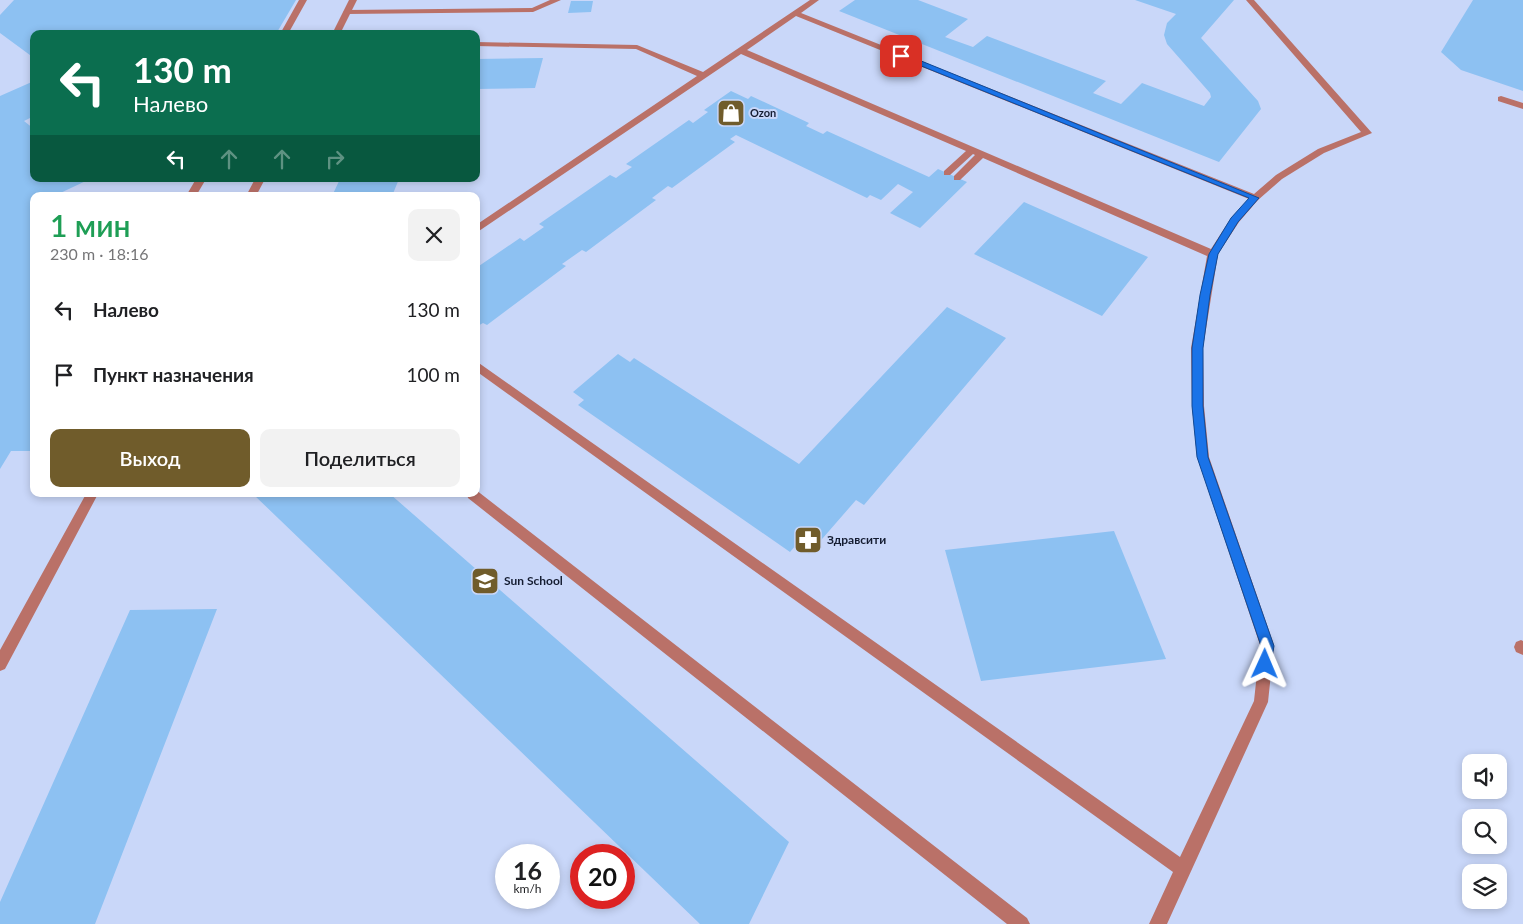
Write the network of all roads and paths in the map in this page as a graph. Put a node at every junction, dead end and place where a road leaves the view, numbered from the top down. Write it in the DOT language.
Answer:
graph roads {
  1 [pos="303,0"];
  2 [pos="354,0"];
  3 [pos="557,0"];
  4 [pos="815,0"];
  5 [pos="1250,0"];
  6 [pos="347,12"];
  7 [pos="795,13"];
  8 [pos="286,30"];
  9 [pos="338,30"];
  10 [pos="480,44"];
  11 [pos="740,50"];
  12 [pos="702,76"];
  13 [pos="1501,99"];
  14 [pos="1523,106"];
  15 [pos="972,150"];
  16 [pos="982,154"];
  17 [pos="947,173"];
  18 [pos="957,178"];
  19 [pos="1255,198"];
  20 [pos="480,227"];
  21 [pos="1213,254"];
  22 [pos="480,368"];
  23 [pos="90,497"];
  24 [pos="477,497"];
  25 [pos="0,664"];
  26 [pos="1184,870"];
  27 [pos="1021,924"];
  28 [pos="1158,924"];
  1 -- 8 [label="street"];
  2 -- 6 [label="street"];
  3 -- 6 [label="street"];
  4 -- 7 [label="street"];
  5 -- 19 [label="street"];
  6 -- 9 [label="street"];
  7 -- 11 [label="street"];
  7 -- 19 [label="street"];
  10 -- 12 [label="street"];
  11 -- 12 [label="street"];
  11 -- 15 [label="street"];
  12 -- 20 [label="street"];
  13 -- 14 [label="street"];
  15 -- 16 [label="street"];
  15 -- 17 [label="street"];
  16 -- 18 [label="street"];
  16 -- 21 [label="street"];
  19 -- 21 [label="street"];
  21 -- 26 [label="street"];
  22 -- 26 [label="street"];
  23 -- 25 [label="street"];
  24 -- 27 [label="street"];
  26 -- 28 [label="street"];
}
